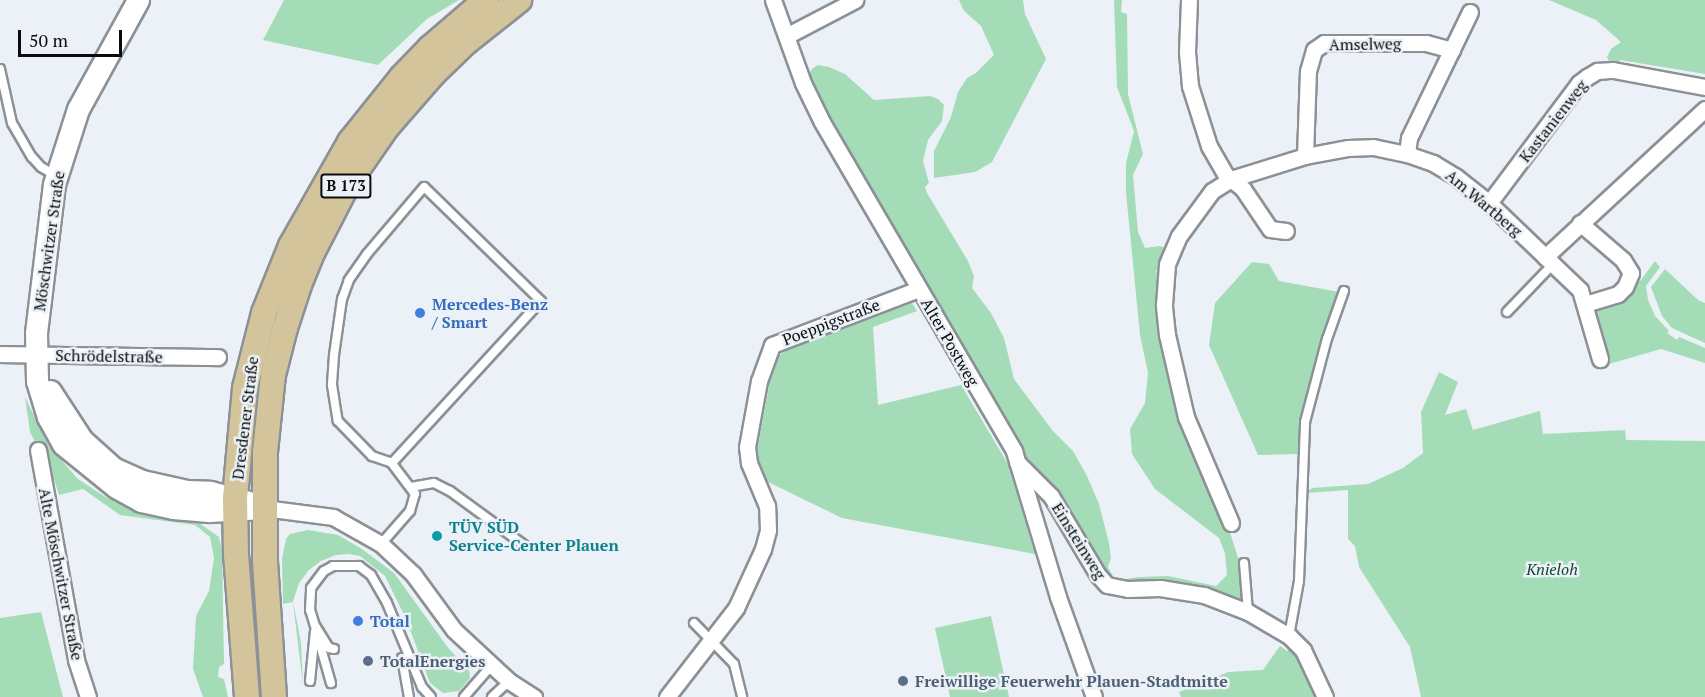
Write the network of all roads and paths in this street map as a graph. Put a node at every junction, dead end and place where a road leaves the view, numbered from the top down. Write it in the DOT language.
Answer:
graph roads {
  1 [pos="486,0"];
  2 [pos="519,0"];
  3 [pos="773,0"];
  4 [pos="855,0"];
  5 [pos="1189,0"];
  6 [pos="134,2"];
  7 [pos="1470,12"];
  8 [pos="788,35"];
  9 [pos="1452,50"];
  10 [pos="0,69"];
  11 [pos="1705,87"];
  12 [pos="1705,109"];
  13 [pos="1407,154"];
  14 [pos="1305,156"];
  15 [pos="56,175"];
  16 [pos="1231,179"];
  17 [pos="1489,203"];
  18 [pos="1581,223"];
  19 [pos="1286,231"];
  20 [pos="1549,260"];
  21 [pos="919,289"];
  22 [pos="1344,291"];
  23 [pos="1585,304"];
  24 [pos="1507,312"];
  25 [pos="0,354"];
  26 [pos="36,356"];
  27 [pos="218,357"];
  28 [pos="1600,359"];
  29 [pos="38,450"];
  30 [pos="1017,462"];
  31 [pos="393,463"];
  32 [pos="411,488"];
  33 [pos="235,504"];
  34 [pos="264,508"];
  35 [pos="1231,523"];
  36 [pos="381,544"];
  37 [pos="524,545"];
  38 [pos="1244,563"];
  39 [pos="1248,612"];
  40 [pos="694,623"];
  41 [pos="315,626"];
  42 [pos="1289,636"];
  43 [pos="713,641"];
  44 [pos="334,649"];
  45 [pos="402,658"];
  46 [pos="491,666"];
  47 [pos="310,681"];
  48 [pos="509,681"];
  49 [pos="331,683"];
  50 [pos="88,697"];
  51 [pos="247,697"];
  52 [pos="274,697"];
  53 [pos="409,697"];
  54 [pos="431,697"];
  55 [pos="464,697"];
  56 [pos="492,697"];
  57 [pos="534,697"];
  58 [pos="667,697"];
  59 [pos="742,697"];
  60 [pos="1094,697"];
  61 [pos="1325,697"];
  1 -- 33 [label="main road, Dresdener Straße / B 173"];
  2 -- 34 [label="main road, B 173"];
  3 -- 8 [label="street, Alter Postweg"];
  4 -- 8 [label="street"];
  5 -- 16 [label="street"];
  6 -- 15 [label="main road, Möschwitzer Straße"];
  7 -- 9 [label="street"];
  8 -- 21 [label="street, Alter Postweg"];
  9 -- 13 [label="street"];
  9 -- 14 [label="street, Amselweg"];
  10 -- 15 [label="lane"];
  11 -- 17 [label="street, Kastanienweg"];
  12 -- 18 [label="street"];
  13 -- 14 [label="street, Am Wartberg"];
  13 -- 17 [label="street, Am Wartberg"];
  14 -- 16 [label="street, Am Wartberg"];
  15 -- 26 [label="main road, Möschwitzer Straße"];
  16 -- 19 [label="street"];
  16 -- 35 [label="street, Am Wartberg"];
  17 -- 20 [label="street, Am Wartberg"];
  18 -- 20 [label="street"];
  18 -- 23 [label="street"];
  20 -- 23 [label="street, Am Wartberg"];
  20 -- 24 [label="lane"];
  21 -- 30 [label="street, Alter Postweg"];
  21 -- 43 [label="street, Poeppigstraße"];
  22 -- 42 [label="lane"];
  23 -- 28 [label="street, Am Wartberg"];
  25 -- 26 [label="street, Schrödelstraße"];
  26 -- 27 [label="street, Schrödelstraße"];
  26 -- 33 [label="main road, Möschwitzer Straße"];
  29 -- 50 [label="street, Alte Möschwitzer Straße"];
  30 -- 39 [label="street, Einsteinweg"];
  30 -- 60 [label="street, Alter Postweg"];
  31 -- 31 [label="lane"];
  31 -- 32 [label="lane"];
  32 -- 36 [label="lane"];
  32 -- 37 [label="lane"];
  33 -- 34 [label="main road, Möschwitzer Straße"];
  33 -- 51 [label="main road, Dresdener Straße / B 173"];
  34 -- 36 [label="street"];
  34 -- 52 [label="main road, B 173"];
  36 -- 46 [label="street"];
  38 -- 39 [label="lane"];
  39 -- 42 [label="street, Einsteinweg"];
  40 -- 43 [label="lane"];
  41 -- 44 [label="lane"];
  41 -- 47 [label="lane"];
  41 -- 49 [label="lane"];
  41 -- 54 [label="lane"];
  42 -- 61 [label="street, Einsteinweg"];
  43 -- 58 [label="street, Poeppigstraße"];
  43 -- 59 [label="lane"];
  45 -- 53 [label="lane"];
  46 -- 48 [label="street"];
  46 -- 55 [label="lane"];
  48 -- 56 [label="lane"];
  48 -- 57 [label="street"];
}
